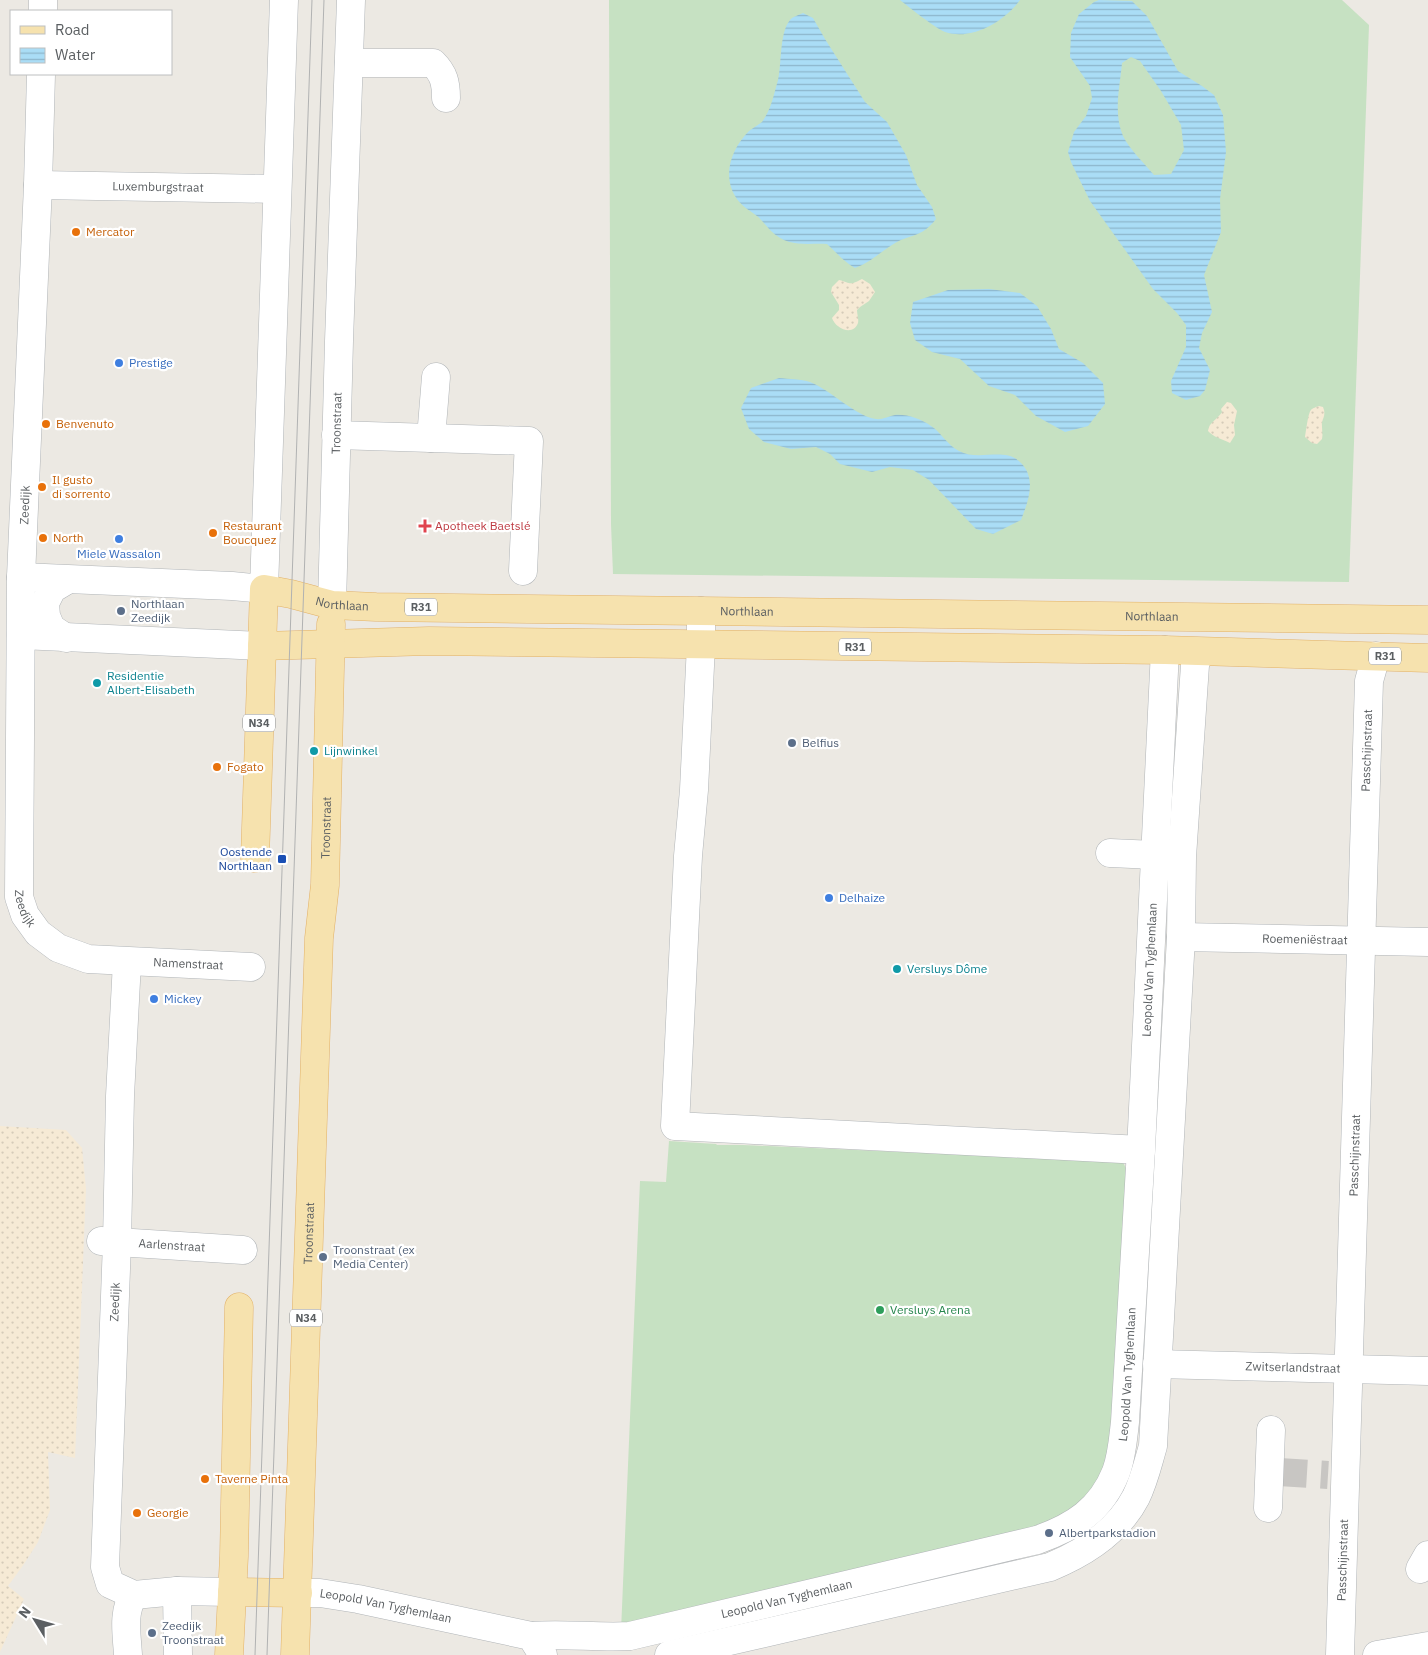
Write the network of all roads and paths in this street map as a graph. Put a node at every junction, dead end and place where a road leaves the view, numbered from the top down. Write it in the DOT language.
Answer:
graph roads {
  1 [pos="284,0"];
  2 [pos="352,0"];
  3 [pos="349,63"];
  4 [pos="41,75"];
  5 [pos="446,98"];
  6 [pos="38,185"];
  7 [pos="278,189"];
  8 [pos="436,377"];
  9 [pos="336,435"];
  10 [pos="431,438"];
  11 [pos="523,571"];
  12 [pos="22,577"];
  13 [pos="67,580"];
  14 [pos="264,589"];
  15 [pos="332,605"];
  16 [pos="701,611"];
  17 [pos="1428,620"];
  18 [pos="21,635"];
  19 [pos="66,638"];
  20 [pos="331,643"];
  21 [pos="701,645"];
  22 [pos="262,646"];
  23 [pos="1165,650"];
  24 [pos="1199,652"];
  25 [pos="1376,656"];
  26 [pos="1428,658"];
  27 [pos="1110,853"];
  28 [pos="1155,855"];
  29 [pos="255,858"];
  30 [pos="1181,937"];
  31 [pos="1360,940"];
  32 [pos="1428,942"];
  33 [pos="127,962"];
  34 [pos="251,967"];
  35 [pos="1141,1150"];
  36 [pos="119,1242"];
  37 [pos="243,1250"];
  38 [pos="239,1307"];
  39 [pos="1157,1364"];
  40 [pos="1350,1369"];
  41 [pos="1428,1371"];
  42 [pos="1272,1430"];
  43 [pos="1268,1508"];
  44 [pos="177,1591"];
  45 [pos="232,1592"];
  46 [pos="298,1593"];
  47 [pos="134,1595"];
  48 [pos="537,1645"];
  49 [pos="1428,1646"];
  50 [pos="128,1655"];
  51 [pos="178,1655"];
  52 [pos="230,1655"];
  53 [pos="295,1655"];
  54 [pos="669,1655"];
  55 [pos="1340,1655"];
  56 [pos="1377,1655"];
  1 -- 7 [label="street"];
  2 -- 3 [label="street, Troonstraat"];
  3 -- 5 [label="street"];
  3 -- 9 [label="street, Troonstraat"];
  4 -- 6 [label="street, Zeedijk"];
  6 -- 7 [label="street, Luxemburgstraat"];
  6 -- 12 [label="street, Zeedijk"];
  7 -- 14 [label="street"];
  8 -- 10 [label="street"];
  9 -- 10 [label="street"];
  9 -- 15 [label="street, Troonstraat"];
  10 -- 11 [label="street"];
  12 -- 13 [label="street, Northlaan"];
  12 -- 18 [label="street, Zeedijk"];
  13 -- 14 [label="street, Northlaan"];
  13 -- 19 [label="street"];
  14 -- 15 [label="main road, Northlaan / R31"];
  14 -- 22 [label="main road, N34"];
  15 -- 16 [label="main road, Northlaan / R31"];
  15 -- 20 [label="main road, Troonstraat / N34"];
  16 -- 17 [label="main road, Northlaan / R31"];
  16 -- 21 [label="street"];
  18 -- 19 [label="street"];
  18 -- 33 [label="street, Zeedijk"];
  19 -- 22 [label="street"];
  20 -- 21 [label="main road, R31"];
  20 -- 22 [label="main road, R31"];
  20 -- 46 [label="main road, Troonstraat / N34"];
  21 -- 23 [label="main road, R31"];
  21 -- 35 [label="street"];
  22 -- 29 [label="main road, N34"];
  23 -- 24 [label="main road, R31"];
  23 -- 28 [label="street, Leopold Van Tyghemlaan"];
  24 -- 25 [label="main road, R31"];
  24 -- 30 [label="street"];
  25 -- 26 [label="main road, R31"];
  25 -- 31 [label="street, Passchijnstraat"];
  27 -- 28 [label="street"];
  28 -- 35 [label="street, Leopold Van Tyghemlaan"];
  30 -- 31 [label="street, Roemeniëstraat"];
  30 -- 39 [label="street"];
  31 -- 32 [label="street, Roemeniëstraat"];
  31 -- 40 [label="street, Passchijnstraat"];
  33 -- 34 [label="street, Namenstraat"];
  33 -- 36 [label="street, Zeedijk"];
  35 -- 48 [label="street, Leopold Van Tyghemlaan"];
  36 -- 37 [label="street, Aarlenstraat"];
  36 -- 47 [label="street, Zeedijk"];
  38 -- 45 [label="main road"];
  39 -- 40 [label="street, Zwitserlandstraat"];
  39 -- 54 [label="street"];
  40 -- 41 [label="street, Zwitserlandstraat"];
  40 -- 55 [label="street, Passchijnstraat"];
  42 -- 43 [label="street"];
  44 -- 45 [label="street"];
  44 -- 47 [label="street"];
  44 -- 51 [label="street"];
  45 -- 46 [label="main road"];
  45 -- 52 [label="main road"];
  46 -- 48 [label="street, Leopold Van Tyghemlaan"];
  46 -- 53 [label="main road, Troonstraat / N34"];
  47 -- 50 [label="street"];
  49 -- 56 [label="street"];
}
